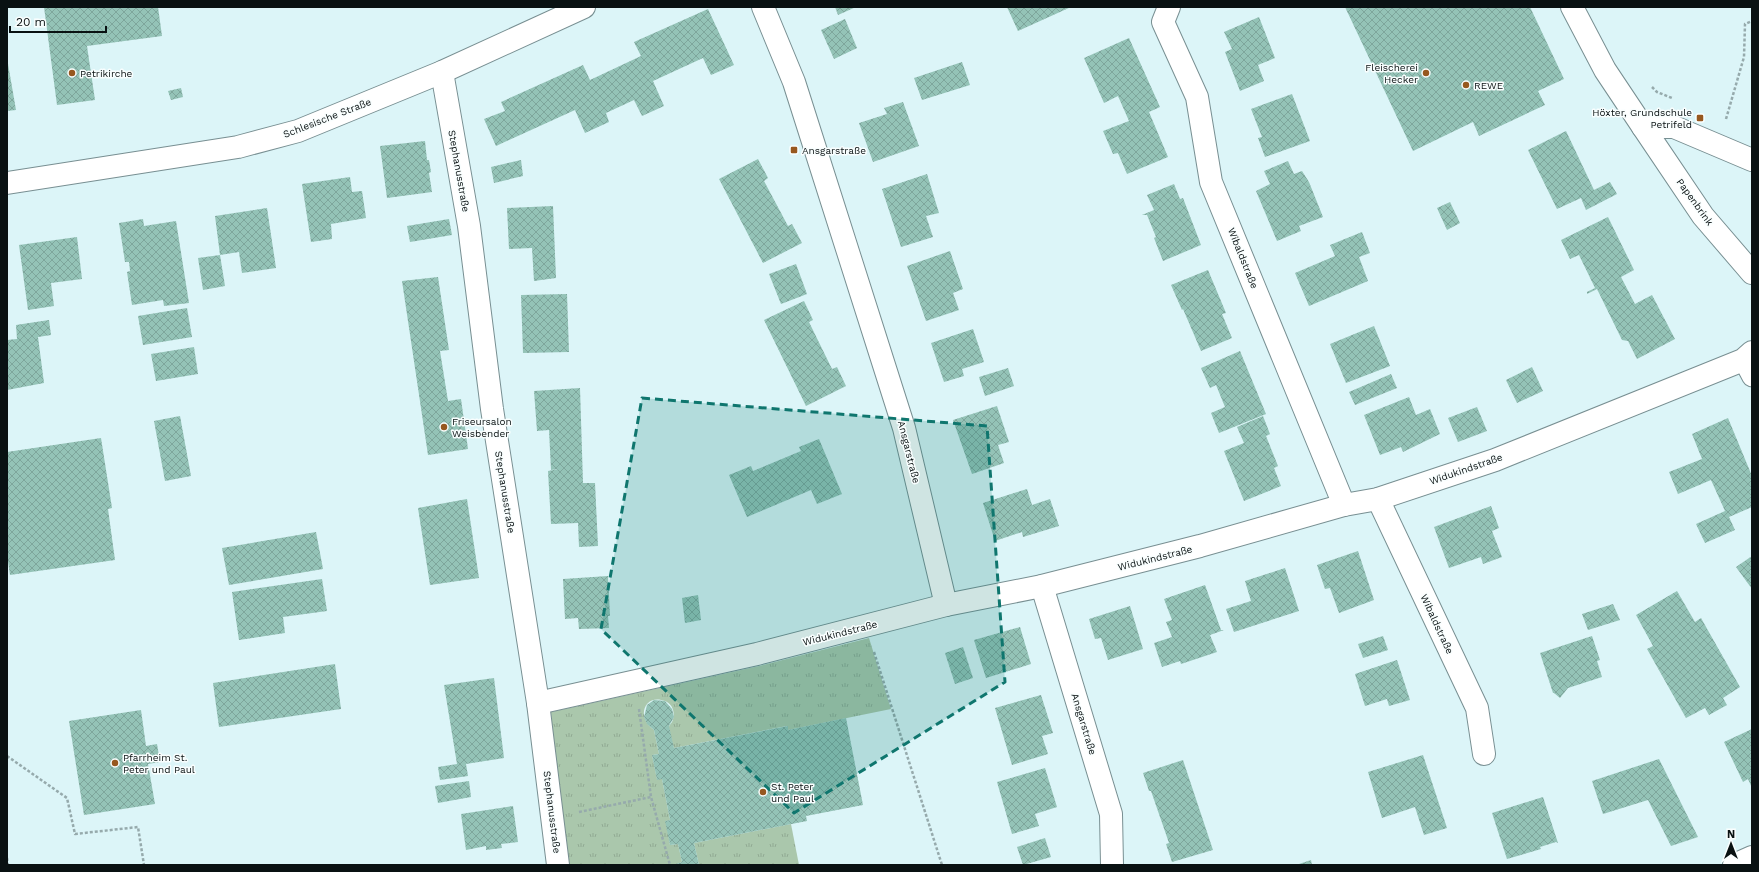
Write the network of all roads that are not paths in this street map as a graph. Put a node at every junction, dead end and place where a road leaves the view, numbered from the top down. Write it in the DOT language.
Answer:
graph roads {
  1 [pos="584,7"];
  2 [pos="763,7"];
  3 [pos="1169,7"];
  4 [pos="1572,7"];
  5 [pos="442,72"];
  6 [pos="1643,127"];
  7 [pos="1752,160"];
  8 [pos="7,184"];
  9 [pos="1752,273"];
  10 [pos="1749,363"];
  11 [pos="1378,498"];
  12 [pos="1344,505"];
  13 [pos="1042,586"];
  14 [pos="946,605"];
  15 [pos="538,703"];
  16 [pos="1484,754"];
  17 [pos="1752,857"];
  18 [pos="558,865"];
  19 [pos="1112,865"];
  20 [pos="1734,865"];
  1 -- 5 [label="street, Schlesische Straße"];
  2 -- 14 [label="street, Ansgarstraße"];
  3 -- 12 [label="street, Wibaldstraße"];
  4 -- 6 [label="street, Papenbrink"];
  5 -- 8 [label="street, Schlesische Straße"];
  5 -- 15 [label="street, Stephanusstraße"];
  6 -- 7 [label="street"];
  6 -- 9 [label="street, Papenbrink"];
  10 -- 11 [label="street, Widukindstraße"];
  11 -- 12 [label="street, Widukindstraße"];
  11 -- 16 [label="street, Wibaldstraße"];
  12 -- 13 [label="street, Widukindstraße"];
  13 -- 14 [label="street, Widukindstraße"];
  13 -- 19 [label="street, Ansgarstraße"];
  14 -- 15 [label="street, Widukindstraße"];
  15 -- 18 [label="street, Stephanusstraße"];
  17 -- 20 [label="street"];
}
